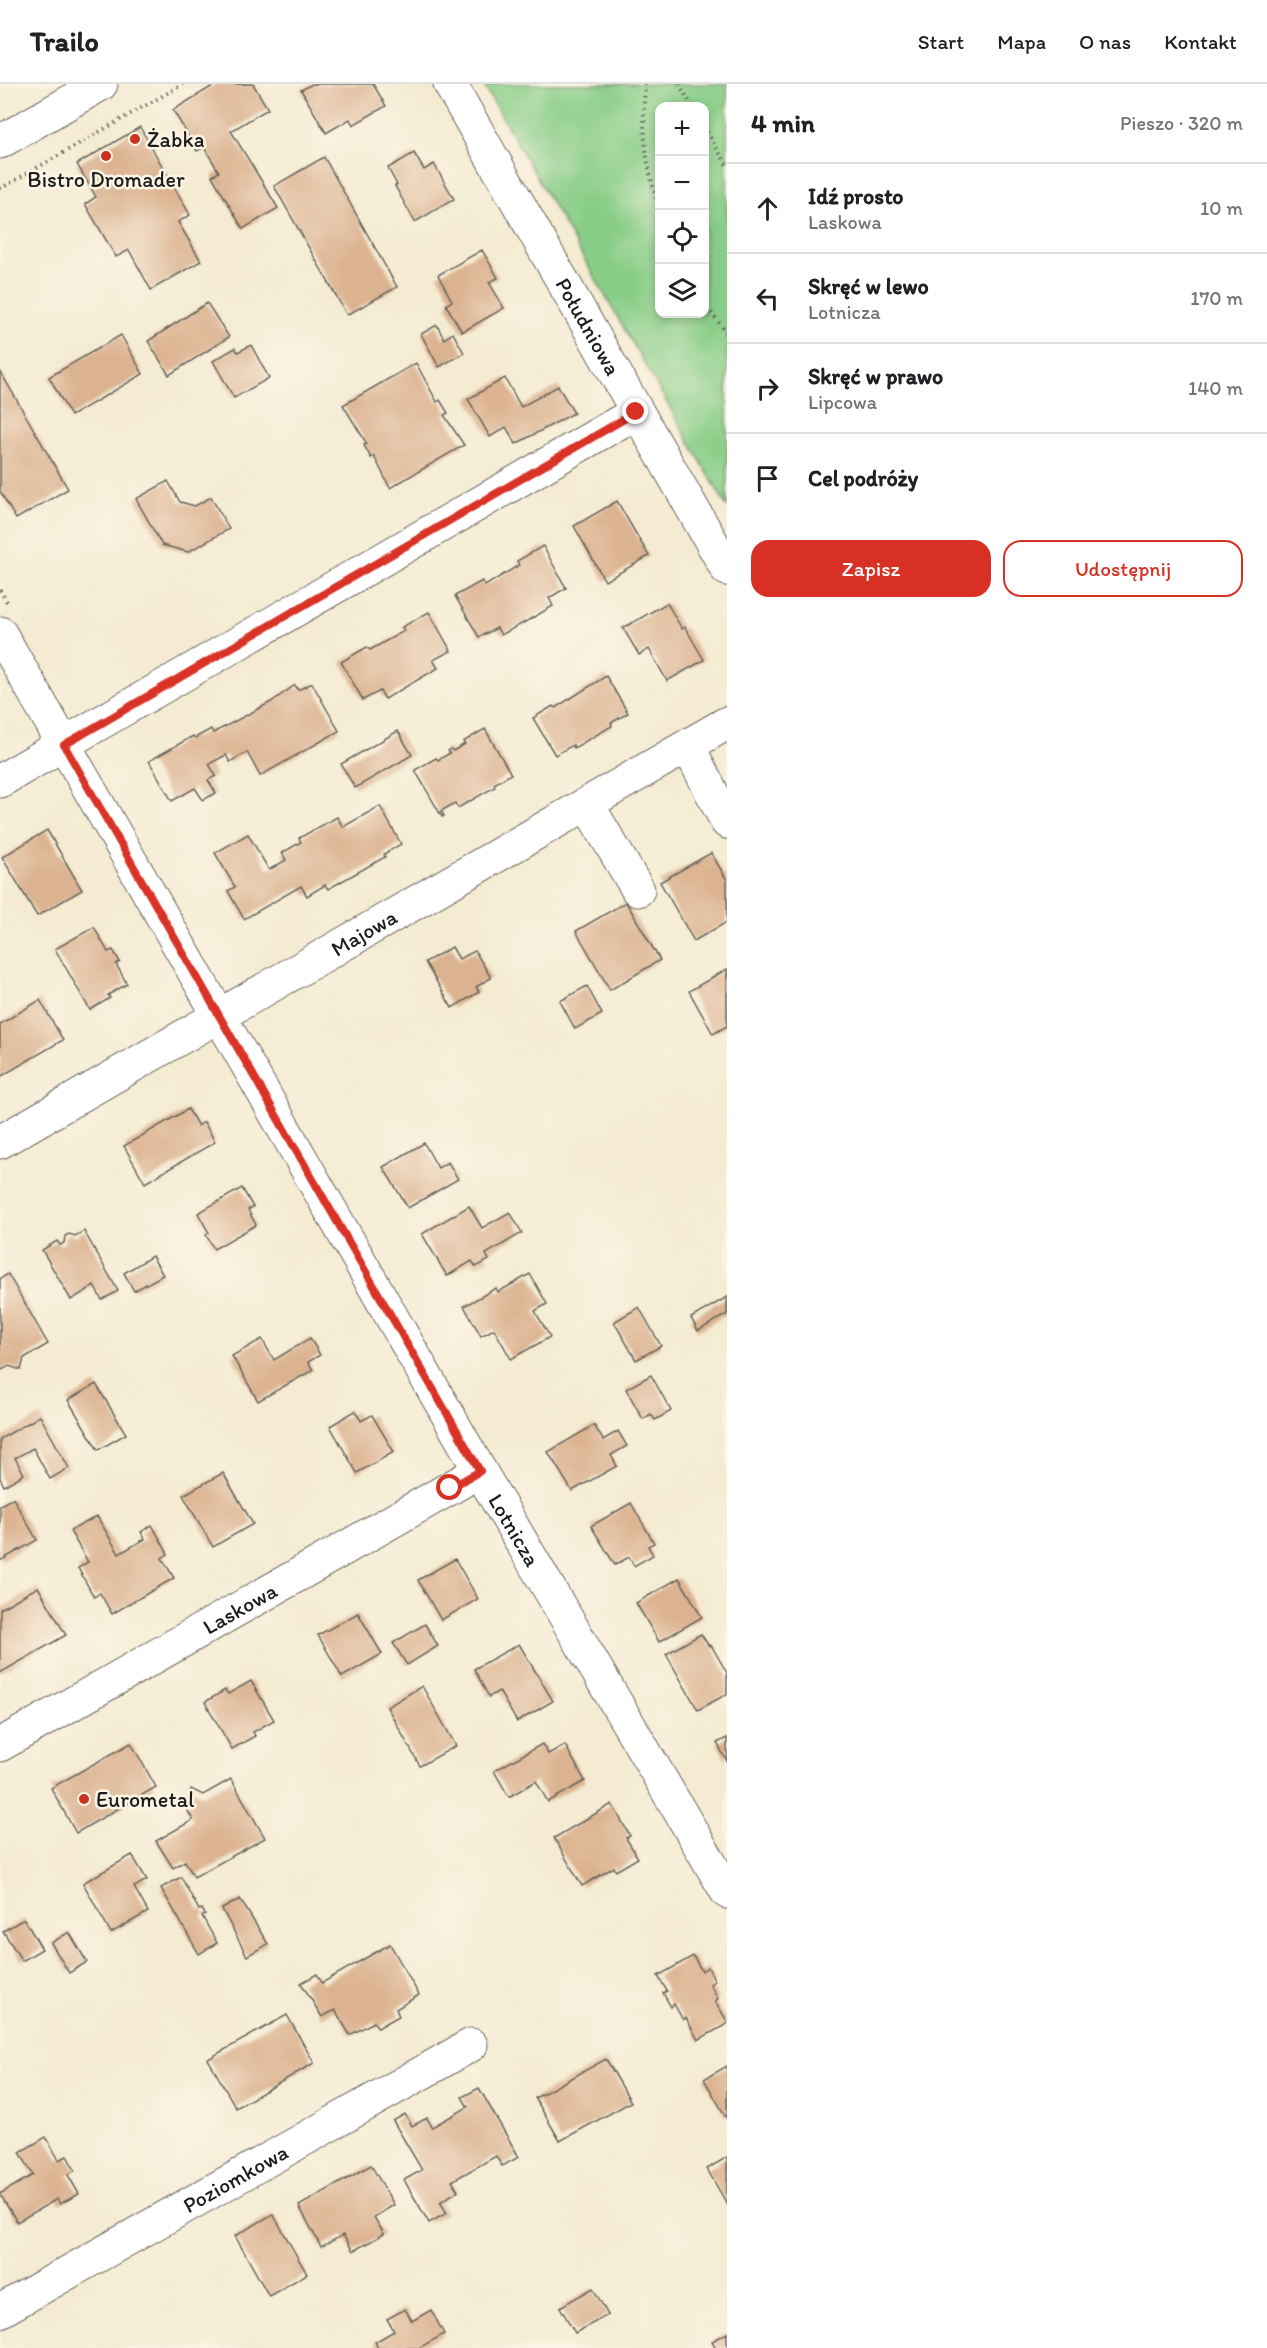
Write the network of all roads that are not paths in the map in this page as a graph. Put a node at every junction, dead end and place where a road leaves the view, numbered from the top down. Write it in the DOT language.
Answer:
graph roads {
  1 [pos="101,84"];
  2 [pos="450,84"];
  3 [pos="0,142"];
  4 [pos="636,412"];
  5 [pos="727,569"];
  6 [pos="0,633"];
  7 [pos="727,723"];
  8 [pos="64,745"];
  9 [pos="688,746"];
  10 [pos="0,781"];
  11 [pos="587,804"];
  12 [pos="727,822"];
  13 [pos="638,890"];
  14 [pos="220,1017"];
  15 [pos="0,1142"];
  16 [pos="480,1471"];
  17 [pos="0,1745"];
  18 [pos="727,1892"];
  19 [pos="471,2045"];
  20 [pos="0,2311"];
  1 -- 3 [label="street"];
  2 -- 4 [label="street, Południowa"];
  4 -- 5 [label="street, Południowa"];
  4 -- 8 [label="street"];
  6 -- 8 [label="street, Lotnicza"];
  7 -- 9 [label="street, Majowa"];
  8 -- 10 [label="street"];
  8 -- 14 [label="street, Lotnicza"];
  9 -- 11 [label="street, Majowa"];
  9 -- 12 [label="street"];
  11 -- 13 [label="street"];
  11 -- 14 [label="street, Majowa"];
  14 -- 15 [label="street, Majowa"];
  14 -- 16 [label="street, Lotnicza"];
  16 -- 17 [label="street, Laskowa"];
  16 -- 18 [label="street, Lotnicza"];
  19 -- 20 [label="street, Poziomkowa"];
}
